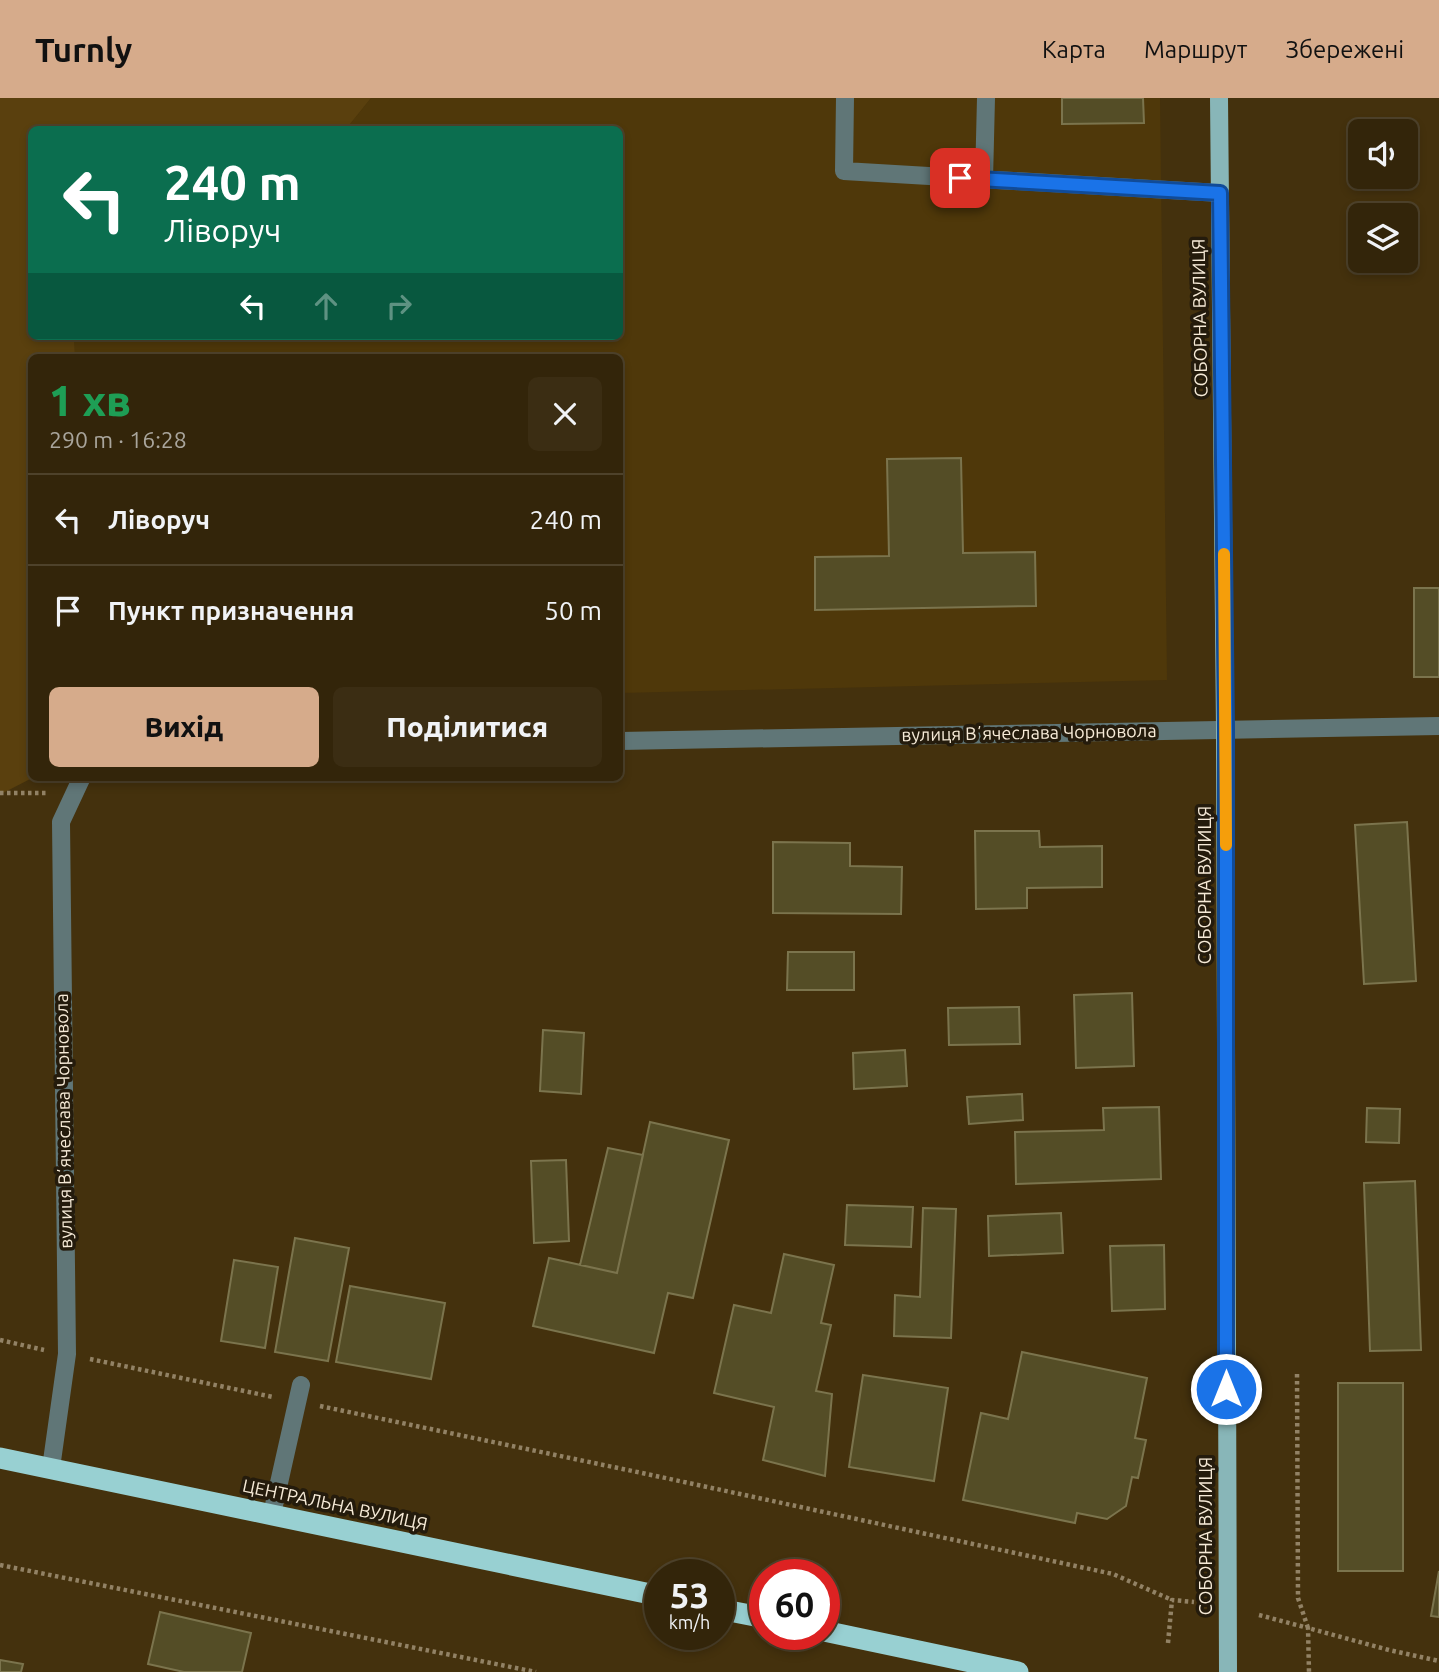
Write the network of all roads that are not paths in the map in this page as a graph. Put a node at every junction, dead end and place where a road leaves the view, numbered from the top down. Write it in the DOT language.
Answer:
graph roads {
  1 [pos="845,98"];
  2 [pos="986,98"];
  3 [pos="1219,98"];
  4 [pos="984,180"];
  5 [pos="1220,193"];
  6 [pos="1439,726"];
  7 [pos="1226,729"];
  8 [pos="623,741"];
  9 [pos="80,781"];
  10 [pos="299,1393"];
  11 [pos="0,1458"];
  12 [pos="51,1468"];
  13 [pos="272,1514"];
  14 [pos="644,1593"];
  15 [pos="840,1634"];
  16 [pos="1018,1672"];
  17 [pos="1228,1672"];
  1 -- 4 [label="street"];
  2 -- 4 [label="street"];
  3 -- 5 [label="main road, СОБОРНА ВУЛИЦЯ"];
  4 -- 5 [label="street"];
  5 -- 7 [label="main road, СОБОРНА ВУЛИЦЯ"];
  6 -- 7 [label="street, вулиця Вʼячеслава Чорновола"];
  7 -- 8 [label="street, вулиця Вʼячеслава Чорновола"];
  7 -- 17 [label="main road, СОБОРНА ВУЛИЦЯ"];
  9 -- 12 [label="street, вулиця Вʼячеслава Чорновола"];
  10 -- 13 [label="street"];
  11 -- 12 [label="highway, ЦЕНТРАЛЬНА ВУЛИЦЯ"];
  12 -- 13 [label="highway, ЦЕНТРАЛЬНА ВУЛИЦЯ"];
  13 -- 14 [label="highway, ЦЕНТРАЛЬНА ВУЛИЦЯ"];
  15 -- 16 [label="highway"];
}
